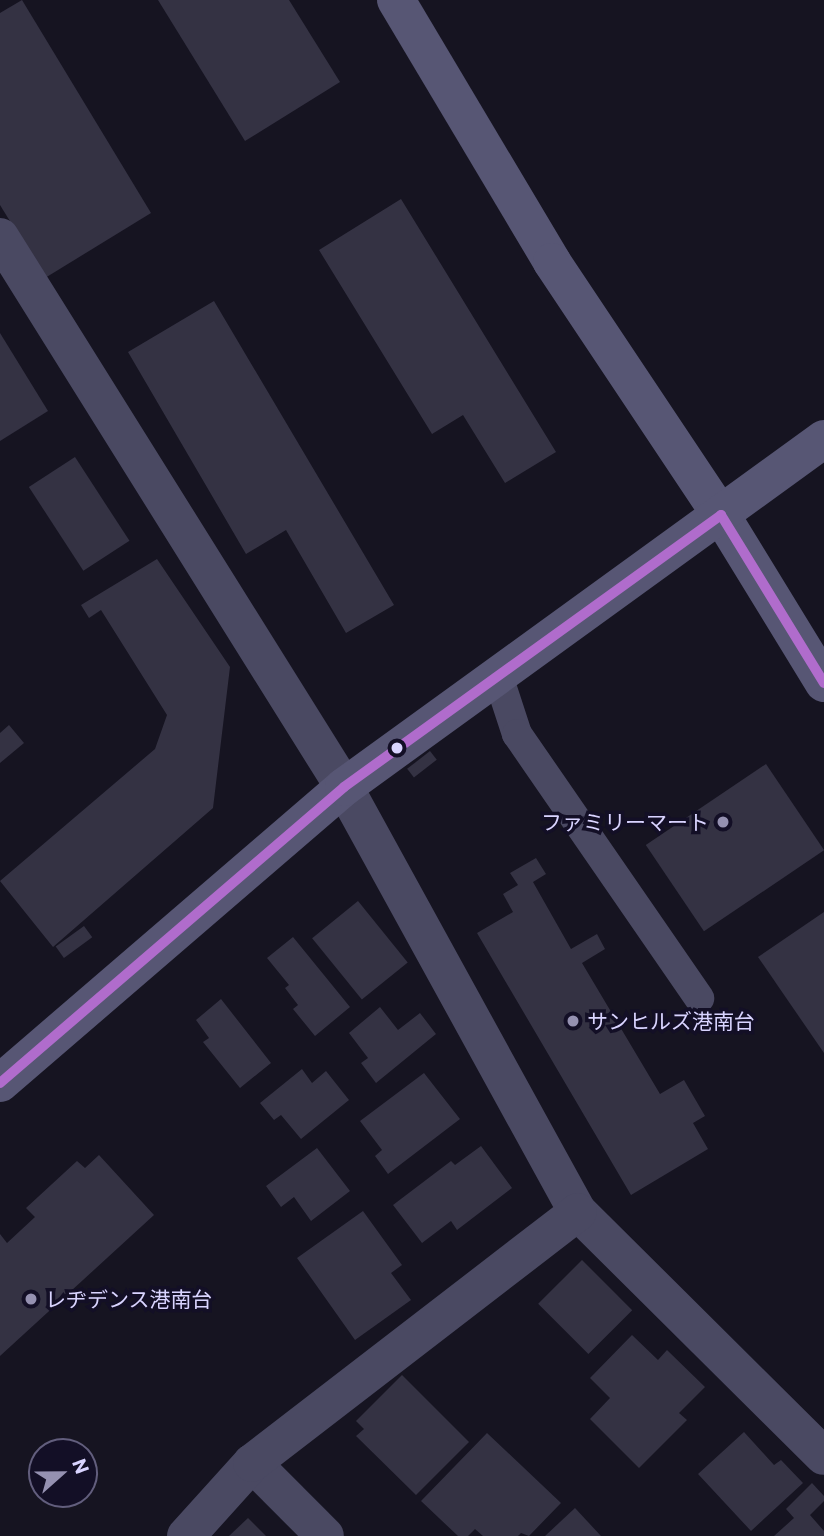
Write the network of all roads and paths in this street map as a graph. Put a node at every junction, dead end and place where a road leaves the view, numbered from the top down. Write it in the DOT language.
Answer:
graph roads {
  1 [pos="396,0"];
  2 [pos="0,237"];
  3 [pos="824,439"];
  4 [pos="721,515"];
  5 [pos="498,676"];
  6 [pos="824,683"];
  7 [pos="344,787"];
  8 [pos="699,998"];
  9 [pos="2,1076"];
  10 [pos="578,1212"];
  11 [pos="824,1456"];
  12 [pos="252,1463"];
  13 [pos="186,1536"];
  14 [pos="325,1536"];
  1 -- 4 [label="street"];
  2 -- 7 [label="street"];
  3 -- 4 [label="street"];
  4 -- 5 [label="street"];
  4 -- 6 [label="street"];
  5 -- 7 [label="street"];
  5 -- 8 [label="lane"];
  7 -- 9 [label="street"];
  7 -- 10 [label="street"];
  10 -- 11 [label="street"];
  10 -- 12 [label="street"];
  12 -- 13 [label="street"];
  12 -- 14 [label="street"];
}
